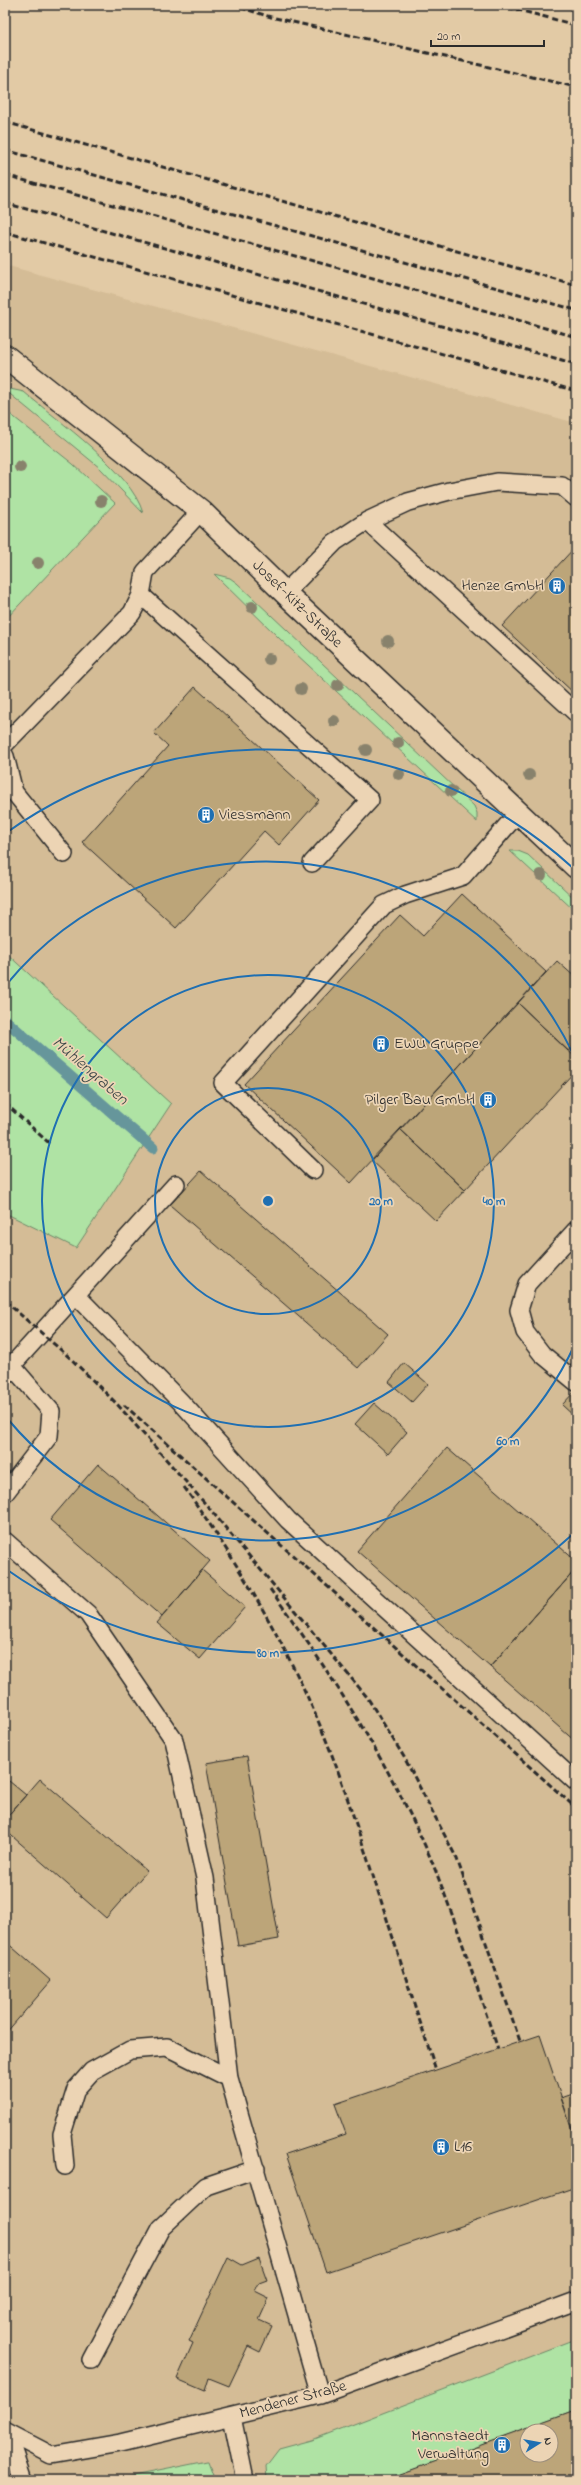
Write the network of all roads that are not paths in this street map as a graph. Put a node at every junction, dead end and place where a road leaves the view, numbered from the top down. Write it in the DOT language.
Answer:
graph roads {
  1 [pos="5,356"];
  2 [pos="576,498"];
  3 [pos="201,511"];
  4 [pos="367,521"];
  5 [pos="285,593"];
  6 [pos="141,595"];
  7 [pos="576,713"];
  8 [pos="5,744"];
  9 [pos="5,756"];
  10 [pos="518,813"];
  11 [pos="64,854"];
  12 [pos="312,863"];
  13 [pos="576,867"];
  14 [pos="313,1170"];
  15 [pos="176,1184"];
  16 [pos="576,1230"];
  17 [pos="77,1296"];
  18 [pos="8,1370"];
  19 [pos="576,1382"];
  20 [pos="5,1493"];
  21 [pos="5,1541"];
  22 [pos="576,1782"];
  23 [pos="229,2078"];
  24 [pos="65,2166"];
  25 [pos="256,2169"];
  26 [pos="576,2301"];
  27 [pos="91,2360"];
  28 [pos="320,2395"];
  29 [pos="232,2416"];
  30 [pos="6,2432"];
  31 [pos="23,2480"];
  32 [pos="245,2480"];
  1 -- 3 [label="street, Josef-Kitz-Straße"];
  2 -- 4 [label="lane"];
  3 -- 5 [label="street, Josef-Kitz-Straße"];
  3 -- 6 [label="lane"];
  4 -- 5 [label="lane"];
  4 -- 7 [label="lane"];
  5 -- 10 [label="street, Josef-Kitz-Straße"];
  6 -- 8 [label="lane"];
  6 -- 12 [label="lane"];
  9 -- 11 [label="lane"];
  10 -- 13 [label="street, Josef-Kitz-Straße"];
  10 -- 14 [label="lane"];
  15 -- 17 [label="lane"];
  16 -- 19 [label="lane"];
  17 -- 18 [label="lane"];
  17 -- 22 [label="lane"];
  18 -- 20 [label="lane"];
  21 -- 23 [label="lane"];
  23 -- 24 [label="lane"];
  23 -- 25 [label="lane"];
  25 -- 27 [label="lane"];
  25 -- 28 [label="lane"];
  26 -- 28 [label="lane, Mendener Straße"];
  28 -- 29 [label="lane, Mendener Straße"];
  29 -- 30 [label="lane, Mendener Straße"];
  29 -- 32 [label="lane"];
  30 -- 31 [label="lane"];
}
